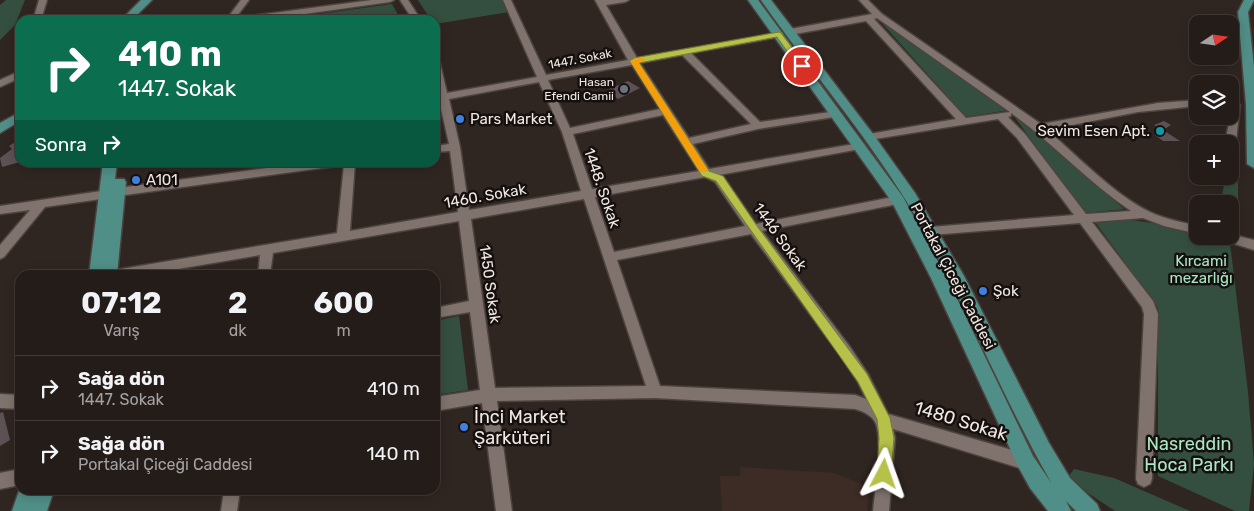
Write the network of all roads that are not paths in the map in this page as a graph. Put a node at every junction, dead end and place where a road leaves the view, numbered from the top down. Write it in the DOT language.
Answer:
graph roads {
  1 [pos="43,0"];
  2 [pos="147,0"];
  3 [pos="159,0"];
  4 [pos="245,0"];
  5 [pos="390,0"];
  6 [pos="404,0"];
  7 [pos="507,0"];
  8 [pos="625,0"];
  9 [pos="753,0"];
  10 [pos="766,0"];
  11 [pos="863,0"];
  12 [pos="1249,0"];
  13 [pos="600,2"];
  14 [pos="38,15"];
  15 [pos="131,15"];
  16 [pos="146,15"];
  17 [pos="234,15"];
  18 [pos="310,15"];
  19 [pos="414,15"];
  20 [pos="873,17"];
  21 [pos="784,33"];
  22 [pos="684,52"];
  23 [pos="634,61"];
  24 [pos="15,76"];
  25 [pos="542,78"];
  26 [pos="440,82"];
  27 [pos="0,84"];
  28 [pos="444,97"];
  29 [pos="1189,103"];
  30 [pos="666,111"];
  31 [pos="1017,112"];
  32 [pos="837,114"];
  33 [pos="1000,115"];
  34 [pos="15,119"];
  35 [pos="964,122"];
  36 [pos="758,126"];
  37 [pos="0,128"];
  38 [pos="1039,128"];
  39 [pos="15,129"];
  40 [pos="567,132"];
  41 [pos="0,138"];
  42 [pos="686,142"];
  43 [pos="864,142"];
  44 [pos="455,147"];
  45 [pos="440,149"];
  46 [pos="1254,164"];
  47 [pos="110,167"];
  48 [pos="119,167"];
  49 [pos="290,167"];
  50 [pos="350,167"];
  51 [pos="706,173"];
  52 [pos="113,193"];
  53 [pos="590,194"];
  54 [pos="898,200"];
  55 [pos="41,204"];
  56 [pos="0,210"];
  57 [pos="1144,214"];
  58 [pos="465,216"];
  59 [pos="1084,219"];
  60 [pos="753,228"];
  61 [pos="1189,228"];
  62 [pos="931,231"];
  63 [pos="343,236"];
  64 [pos="1239,241"];
  65 [pos="1254,245"];
  66 [pos="267,250"];
  67 [pos="0,254"];
  68 [pos="610,257"];
  69 [pos="98,270"];
  70 [pos="110,270"];
  71 [pos="145,270"];
  72 [pos="265,270"];
  73 [pos="477,305"];
  74 [pos="440,312"];
  75 [pos="655,392"];
  76 [pos="490,395"];
  77 [pos="0,401"];
  78 [pos="15,402"];
  79 [pos="440,403"];
  80 [pos="883,418"];
  81 [pos="1026,462"];
  82 [pos="15,478"];
  83 [pos="1144,479"];
  84 [pos="0,481"];
  85 [pos="27,495"];
  86 [pos="42,495"];
  87 [pos="231,495"];
  88 [pos="22,511"];
  89 [pos="37,511"];
  90 [pos="229,511"];
  91 [pos="504,511"];
  92 [pos="881,511"];
  93 [pos="1061,511"];
  94 [pos="1090,511"];
  1 -- 14 [label="street"];
  2 -- 15 [label="main road"];
  3 -- 16 [label="main road"];
  4 -- 17 [label="street"];
  5 -- 18 [label="street"];
  6 -- 19 [label="street"];
  7 -- 25 [label="street, 1448. Sokak"];
  8 -- 13 [label="street"];
  9 -- 21 [label="main road, Portakal Çiceği Caddesi"];
  10 -- 21 [label="main road, Portakal Çiceği Caddesi"];
  11 -- 20 [label="street"];
  12 -- 46 [label="main road"];
  13 -- 23 [label="street, 1446 Sokak"];
  20 -- 21 [label="street, 1447. Sokak"];
  20 -- 31 [label="street"];
  20 -- 35 [label="street"];
  21 -- 22 [label="street, 1447. Sokak"];
  21 -- 32 [label="main road, Portakal Çiceği Caddesi"];
  21 -- 43 [label="main road, Portakal Çiceği Caddesi"];
  22 -- 23 [label="street, 1447. Sokak"];
  22 -- 36 [label="street"];
  23 -- 25 [label="street, 1447. Sokak"];
  23 -- 30 [label="street, 1446 Sokak"];
  24 -- 27 [label="street"];
  25 -- 28 [label="street, 1447. Sokak"];
  25 -- 40 [label="street, 1448. Sokak"];
  26 -- 28 [label="street, 1450 Sokak"];
  28 -- 44 [label="street, 1450 Sokak"];
  29 -- 38 [label="street"];
  30 -- 40 [label="street"];
  30 -- 42 [label="street, 1446 Sokak"];
  31 -- 33 [label="street, 1460. Sokak"];
  31 -- 38 [label="street"];
  32 -- 36 [label="street"];
  32 -- 43 [label="main road, Portakal Çiceği Caddesi"];
  33 -- 35 [label="street, 1460. Sokak"];
  33 -- 59 [label="street"];
  34 -- 37 [label="main road"];
  35 -- 43 [label="street, 1460. Sokak"];
  36 -- 42 [label="street"];
  38 -- 57 [label="street"];
  39 -- 41 [label="main road"];
  40 -- 53 [label="street, 1448. Sokak"];
  42 -- 51 [label="street, 1446 Sokak"];
  43 -- 51 [label="street, 1460. Sokak"];
  43 -- 54 [label="main road, Portakal Çiceği Caddesi"];
  43 -- 62 [label="main road, Portakal Çiceği Caddesi"];
  44 -- 45 [label="street"];
  44 -- 58 [label="street, 1450 Sokak"];
  47 -- 52 [label="main road"];
  48 -- 52 [label="main road"];
  49 -- 52 [label="street"];
  50 -- 63 [label="street"];
  51 -- 53 [label="street, 1460. Sokak"];
  51 -- 60 [label="street, 1446 Sokak"];
  52 -- 55 [label="street"];
  52 -- 69 [label="main road"];
  52 -- 70 [label="main road"];
  53 -- 58 [label="street, 1460. Sokak"];
  53 -- 68 [label="street, 1448. Sokak"];
  54 -- 60 [label="street"];
  54 -- 81 [label="main road, Portakal Çiceği Caddesi"];
  55 -- 56 [label="street"];
  55 -- 67 [label="street"];
  57 -- 59 [label="street"];
  57 -- 61 [label="street"];
  58 -- 63 [label="street, 1460. Sokak"];
  58 -- 73 [label="street, 1450 Sokak"];
  59 -- 62 [label="street"];
  59 -- 83 [label="street"];
  60 -- 68 [label="street"];
  60 -- 80 [label="street, 1446 Sokak"];
  62 -- 94 [label="main road, Portakal Çiceği Caddesi"];
  63 -- 66 [label="street, 1460. Sokak"];
  64 -- 65 [label="street"];
  66 -- 71 [label="street, 1460. Sokak"];
  66 -- 72 [label="street"];
  68 -- 75 [label="street, 1448. Sokak"];
  73 -- 74 [label="street"];
  73 -- 76 [label="street, 1450 Sokak"];
  75 -- 76 [label="street, 1480 Sokak"];
  75 -- 80 [label="street, 1480 Sokak"];
  76 -- 79 [label="street, 1480 Sokak"];
  76 -- 91 [label="street, 1450 Sokak"];
  77 -- 78 [label="street"];
  80 -- 81 [label="street, 1480 Sokak"];
  80 -- 92 [label="street, 1446 Sokak"];
  81 -- 93 [label="main road, Portakal Çiceği Caddesi"];
  82 -- 84 [label="street"];
  85 -- 88 [label="main road"];
  86 -- 89 [label="main road"];
  87 -- 90 [label="street"];
}
